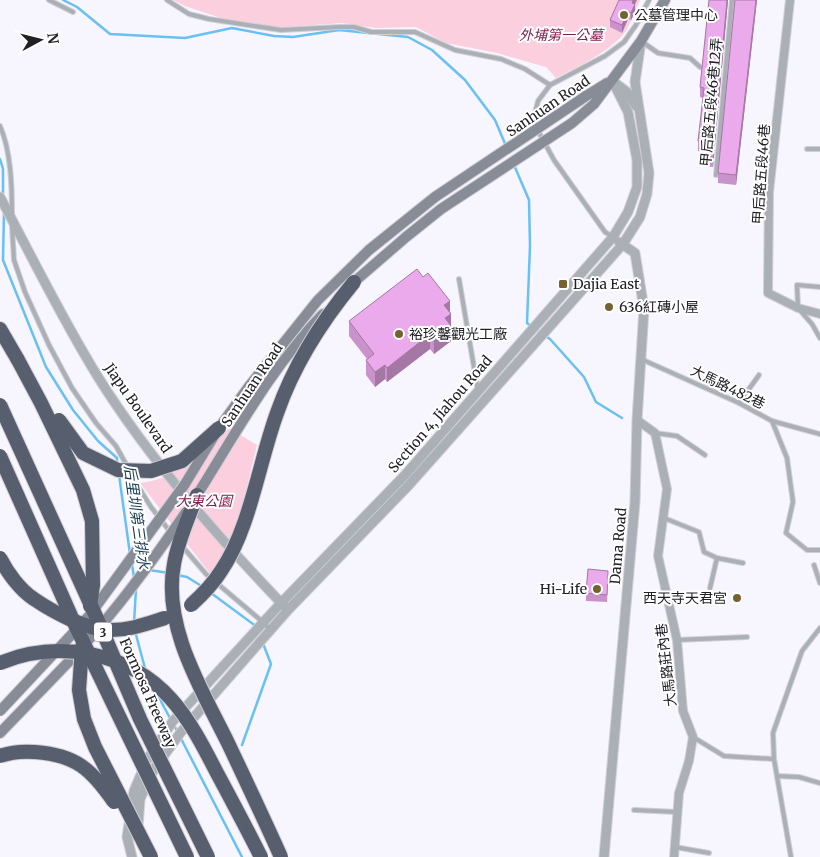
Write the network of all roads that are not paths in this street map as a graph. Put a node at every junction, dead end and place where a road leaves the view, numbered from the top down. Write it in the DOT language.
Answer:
graph roads {
  1 [pos="49,0"];
  2 [pos="167,0"];
  3 [pos="649,0"];
  4 [pos="732,0"];
  5 [pos="790,0"];
  6 [pos="663,1"];
  7 [pos="73,12"];
  8 [pos="641,41"];
  9 [pos="700,67"];
  10 [pos="612,80"];
  11 [pos="550,85"];
  12 [pos="638,108"];
  13 [pos="0,126"];
  14 [pos="7,148"];
  15 [pos="820,148"];
  16 [pos="0,149"];
  17 [pos="807,149"];
  18 [pos="716,175"];
  19 [pos="0,197"];
  20 [pos="10,215"];
  21 [pos="613,238"];
  22 [pos="623,244"];
  23 [pos="459,280"];
  24 [pos="354,282"];
  25 [pos="820,287"];
  26 [pos="798,308"];
  27 [pos="820,314"];
  28 [pos="0,329"];
  29 [pos="820,338"];
  30 [pos="641,359"];
  31 [pos="18,360"];
  32 [pos="759,375"];
  33 [pos="478,391"];
  34 [pos="739,403"];
  35 [pos="0,405"];
  36 [pos="637,420"];
  37 [pos="772,422"];
  38 [pos="219,428"];
  39 [pos="656,433"];
  40 [pos="820,434"];
  41 [pos="705,455"];
  42 [pos="0,456"];
  43 [pos="197,495"];
  44 [pos="663,517"];
  45 [pos="820,550"];
  46 [pos="0,558"];
  47 [pos="717,558"];
  48 [pos="743,562"];
  49 [pos="814,565"];
  50 [pos="820,583"];
  51 [pos="710,588"];
  52 [pos="281,603"];
  53 [pos="288,610"];
  54 [pos="89,616"];
  55 [pos="264,622"];
  56 [pos="820,628"];
  57 [pos="271,630"];
  58 [pos="747,637"];
  59 [pos="677,640"];
  60 [pos="82,647"];
  61 [pos="0,663"];
  62 [pos="0,711"];
  63 [pos="0,733"];
  64 [pos="693,738"];
  65 [pos="0,756"];
  66 [pos="774,759"];
  67 [pos="777,776"];
  68 [pos="820,783"];
  69 [pos="634,810"];
  70 [pos="677,812"];
  71 [pos="676,847"];
  72 [pos="709,853"];
  73 [pos="146,854"];
  74 [pos="132,857"];
  75 [pos="187,857"];
  76 [pos="208,857"];
  77 [pos="262,857"];
  78 [pos="281,857"];
  79 [pos="604,857"];
  80 [pos="674,857"];
  81 [pos="791,857"];
  1 -- 7 [label="lane"];
  2 -- 11 [label="lane"];
  3 -- 11 [label="lane"];
  4 -- 18 [label="lane, 甲后路五段46巷12弄"];
  5 -- 26 [label="street, 甲后路五段46巷"];
  6 -- 8 [label="main road"];
  8 -- 9 [label="lane"];
  8 -- 10 [label="main road"];
  8 -- 12 [label="street, Section 4, Jiahou Road"];
  10 -- 12 [label="street, Section 4, Jiahou Road"];
  10 -- 21 [label="street, Section 4, Jiahou Road"];
  10 -- 24 [label="main road, Sanhuan Road, bridge"];
  10 -- 38 [label="main road, Sanhuan Road, bridge"];
  11 -- 21 [label="lane"];
  12 -- 22 [label="street, Section 4, Jiahou Road"];
  13 -- 14 [label="lane"];
  14 -- 16 [label="lane"];
  14 -- 20 [label="lane"];
  15 -- 17 [label="lane"];
  19 -- 20 [label="street, Jiapu Boulevard"];
  20 -- 52 [label="street, Jiapu Boulevard"];
  20 -- 55 [label="lane"];
  21 -- 22 [label="street"];
  21 -- 33 [label="street, Section 4, Jiahou Road"];
  22 -- 30 [label="street, Dama Road"];
  22 -- 53 [label="street, Section 4, Jiahou Road"];
  23 -- 33 [label="lane"];
  24 -- 43 [label="main road, Sanhuan Road, bridge"];
  24 -- 46 [label="highway, bridge"];
  25 -- 26 [label="lane"];
  26 -- 27 [label="street, 甲后路五段46巷"];
  26 -- 29 [label="lane"];
  28 -- 31 [label="highway"];
  30 -- 34 [label="lane, 大馬路482巷"];
  30 -- 36 [label="street, Dama Road"];
  31 -- 38 [label="highway, bridge"];
  31 -- 54 [label="highway, bridge"];
  32 -- 34 [label="lane"];
  33 -- 52 [label="street, Section 4, Jiahou Road"];
  34 -- 37 [label="lane, 大馬路482巷"];
  35 -- 76 [label="highway, Formosa Freeway / 3, bridge"];
  36 -- 39 [label="street"];
  36 -- 79 [label="street, Dama Road"];
  37 -- 40 [label="lane"];
  37 -- 45 [label="lane, 大馬路482巷"];
  38 -- 54 [label="main road, Sanhuan Road, bridge"];
  39 -- 41 [label="lane"];
  39 -- 44 [label="street, 大馬路莊內巷"];
  42 -- 75 [label="highway, 3, bridge"];
  43 -- 60 [label="main road, Sanhuan Road, bridge"];
  43 -- 78 [label="highway, bridge"];
  44 -- 47 [label="lane"];
  44 -- 59 [label="street, 大馬路莊內巷"];
  47 -- 48 [label="lane"];
  47 -- 51 [label="lane"];
  49 -- 50 [label="lane"];
  52 -- 53 [label="street, Jiapu Boulevard"];
  52 -- 55 [label="street, Section 4, Jiahou Road"];
  53 -- 57 [label="street, Section 4, Jiahou Road"];
  54 -- 60 [label="main road, bridge"];
  54 -- 62 [label="main road, Sanhuan Road, bridge"];
  55 -- 57 [label="lane"];
  55 -- 74 [label="street, Section 4, Jiahou Road"];
  56 -- 66 [label="lane"];
  57 -- 73 [label="street, Section 4, Jiahou Road"];
  58 -- 59 [label="lane"];
  59 -- 64 [label="street, 大馬路莊內巷"];
  60 -- 63 [label="main road, Sanhuan Road"];
  60 -- 73 [label="highway, bridge"];
  61 -- 77 [label="highway, bridge"];
  64 -- 66 [label="lane"];
  64 -- 70 [label="street, 大馬路莊內巷"];
  65 -- 73 [label="highway, bridge"];
  66 -- 67 [label="lane"];
  67 -- 68 [label="lane"];
  67 -- 81 [label="lane"];
  69 -- 70 [label="lane"];
  70 -- 71 [label="street, 大馬路莊內巷"];
  71 -- 72 [label="lane"];
  71 -- 80 [label="street, 大馬路莊內巷"];
}
